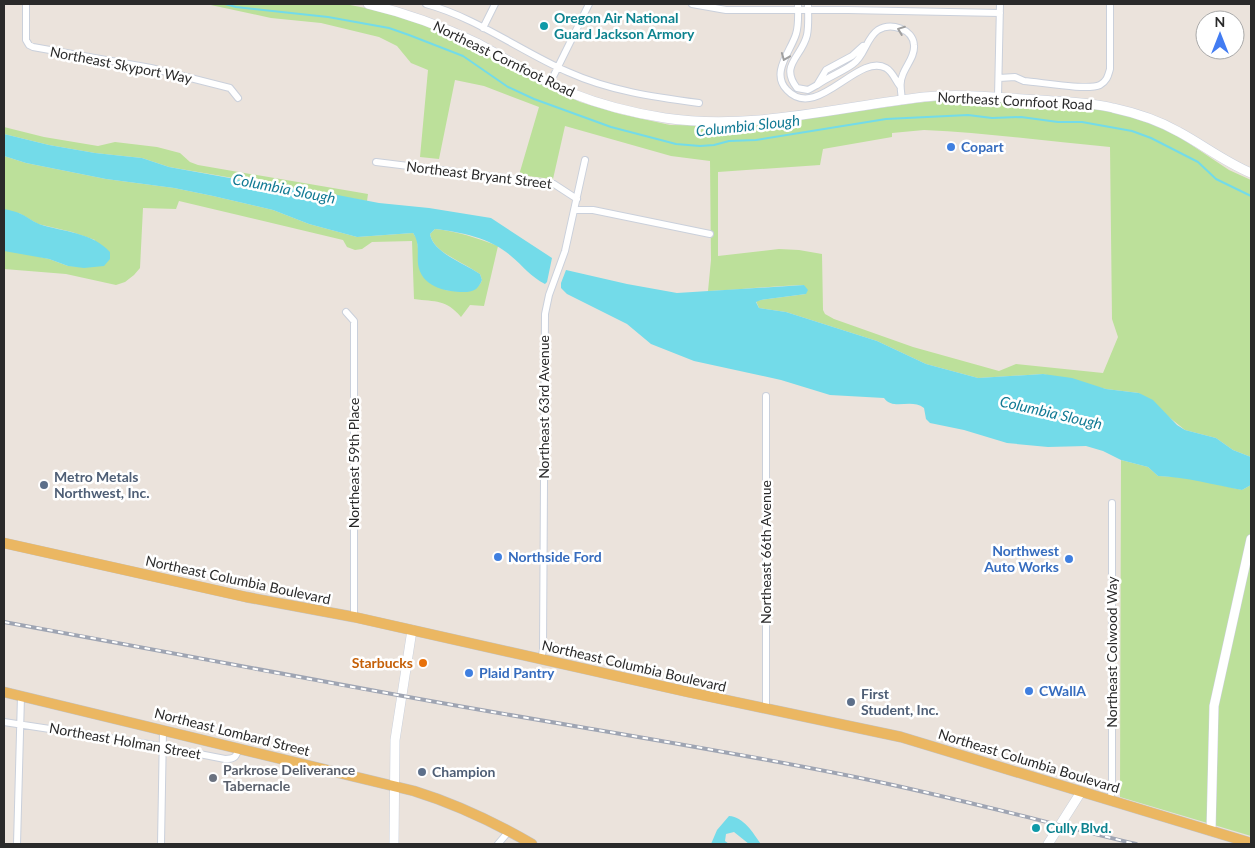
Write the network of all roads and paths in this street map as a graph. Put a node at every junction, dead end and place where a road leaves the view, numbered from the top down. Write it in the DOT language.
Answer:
graph roads {
  1 [pos="26,4"];
  2 [pos="368,4"];
  3 [pos="426,4"];
  4 [pos="495,4"];
  5 [pos="589,4"];
  6 [pos="692,4"];
  7 [pos="1000,4"];
  8 [pos="1110,4"];
  9 [pos="798,7"];
  10 [pos="808,7"];
  11 [pos="1000,13"];
  12 [pos="483,28"];
  13 [pos="557,67"];
  14 [pos="999,78"];
  15 [pos="550,84"];
  16 [pos="900,86"];
  17 [pos="998,97"];
  18 [pos="238,98"];
  19 [pos="902,100"];
  20 [pos="699,103"];
  21 [pos="585,160"];
  22 [pos="376,162"];
  23 [pos="1251,173"];
  24 [pos="577,198"];
  25 [pos="574,210"];
  26 [pos="710,234"];
  27 [pos="346,312"];
  28 [pos="766,396"];
  29 [pos="1112,503"];
  30 [pos="1251,539"];
  31 [pos="4,543"];
  32 [pos="354,617"];
  33 [pos="412,630"];
  34 [pos="542,659"];
  35 [pos="4,692"];
  36 [pos="20,696"];
  37 [pos="766,709"];
  38 [pos="4,722"];
  39 [pos="19,723"];
  40 [pos="163,730"];
  41 [pos="163,747"];
  42 [pos="239,748"];
  43 [pos="394,786"];
  44 [pos="1081,792"];
  45 [pos="1109,801"];
  46 [pos="509,831"];
  47 [pos="1211,831"];
  48 [pos="1251,843"];
  49 [pos="18,844"];
  50 [pos="161,844"];
  51 [pos="394,844"];
  52 [pos="498,844"];
  53 [pos="532,844"];
  54 [pos="1048,844"];
  1 -- 18 [label="street, Northeast Skyport Way"];
  2 -- 15 [label="street, Northeast Cornfoot Road"];
  3 -- 12 [label="street"];
  4 -- 12 [label="street"];
  5 -- 13 [label="street"];
  6 -- 9 [label="street"];
  7 -- 11 [label="street"];
  8 -- 14 [label="street"];
  9 -- 10 [label="street"];
  9 -- 16 [label="street, one-way"];
  10 -- 11 [label="street"];
  16 -- 10 [label="street, one-way"];
  11 -- 14 [label="street"];
  12 -- 13 [label="street"];
  13 -- 15 [label="street"];
  13 -- 20 [label="street"];
  14 -- 17 [label="street"];
  15 -- 19 [label="street, Northeast Cornfoot Road"];
  16 -- 19 [label="street"];
  17 -- 19 [label="street, Northeast Cornfoot Road"];
  17 -- 23 [label="street, Northeast Cornfoot Road"];
  21 -- 24 [label="street, Northeast 63rd Avenue"];
  22 -- 24 [label="street, Northeast Bryant Street"];
  24 -- 25 [label="street, Northeast 63rd Avenue"];
  25 -- 26 [label="street"];
  25 -- 34 [label="street, Northeast 63rd Avenue"];
  27 -- 32 [label="street, Northeast 59th Place"];
  28 -- 37 [label="street, Northeast 66th Avenue"];
  29 -- 45 [label="street, Northeast Colwood Way"];
  30 -- 47 [label="street"];
  31 -- 32 [label="main road, Northeast Columbia Boulevard"];
  32 -- 33 [label="main road, Northeast Columbia Boulevard"];
  33 -- 34 [label="main road, Northeast Columbia Boulevard"];
  33 -- 43 [label="street"];
  34 -- 37 [label="main road, Northeast Columbia Boulevard"];
  35 -- 36 [label="main road, Northeast Lombard Street"];
  36 -- 39 [label="street"];
  36 -- 40 [label="main road, Northeast Lombard Street"];
  37 -- 44 [label="main road, Northeast Columbia Boulevard"];
  38 -- 39 [label="street, Northeast Holman Street"];
  39 -- 41 [label="street, Northeast Holman Street"];
  39 -- 49 [label="street"];
  40 -- 41 [label="street"];
  40 -- 42 [label="main road, Northeast Lombard Street"];
  41 -- 42 [label="street, Northeast Holman Street"];
  41 -- 50 [label="street"];
  42 -- 43 [label="main road, Northeast Lombard Street"];
  43 -- 46 [label="main road, Northeast Lombard Street"];
  43 -- 51 [label="street"];
  44 -- 45 [label="main road, Northeast Columbia Boulevard"];
  44 -- 54 [label="street"];
  45 -- 47 [label="main road, Northeast Columbia Boulevard"];
  46 -- 52 [label="street"];
  46 -- 53 [label="main road, Northeast Lombard Street"];
  47 -- 48 [label="main road, Northeast Columbia Boulevard"];
}
